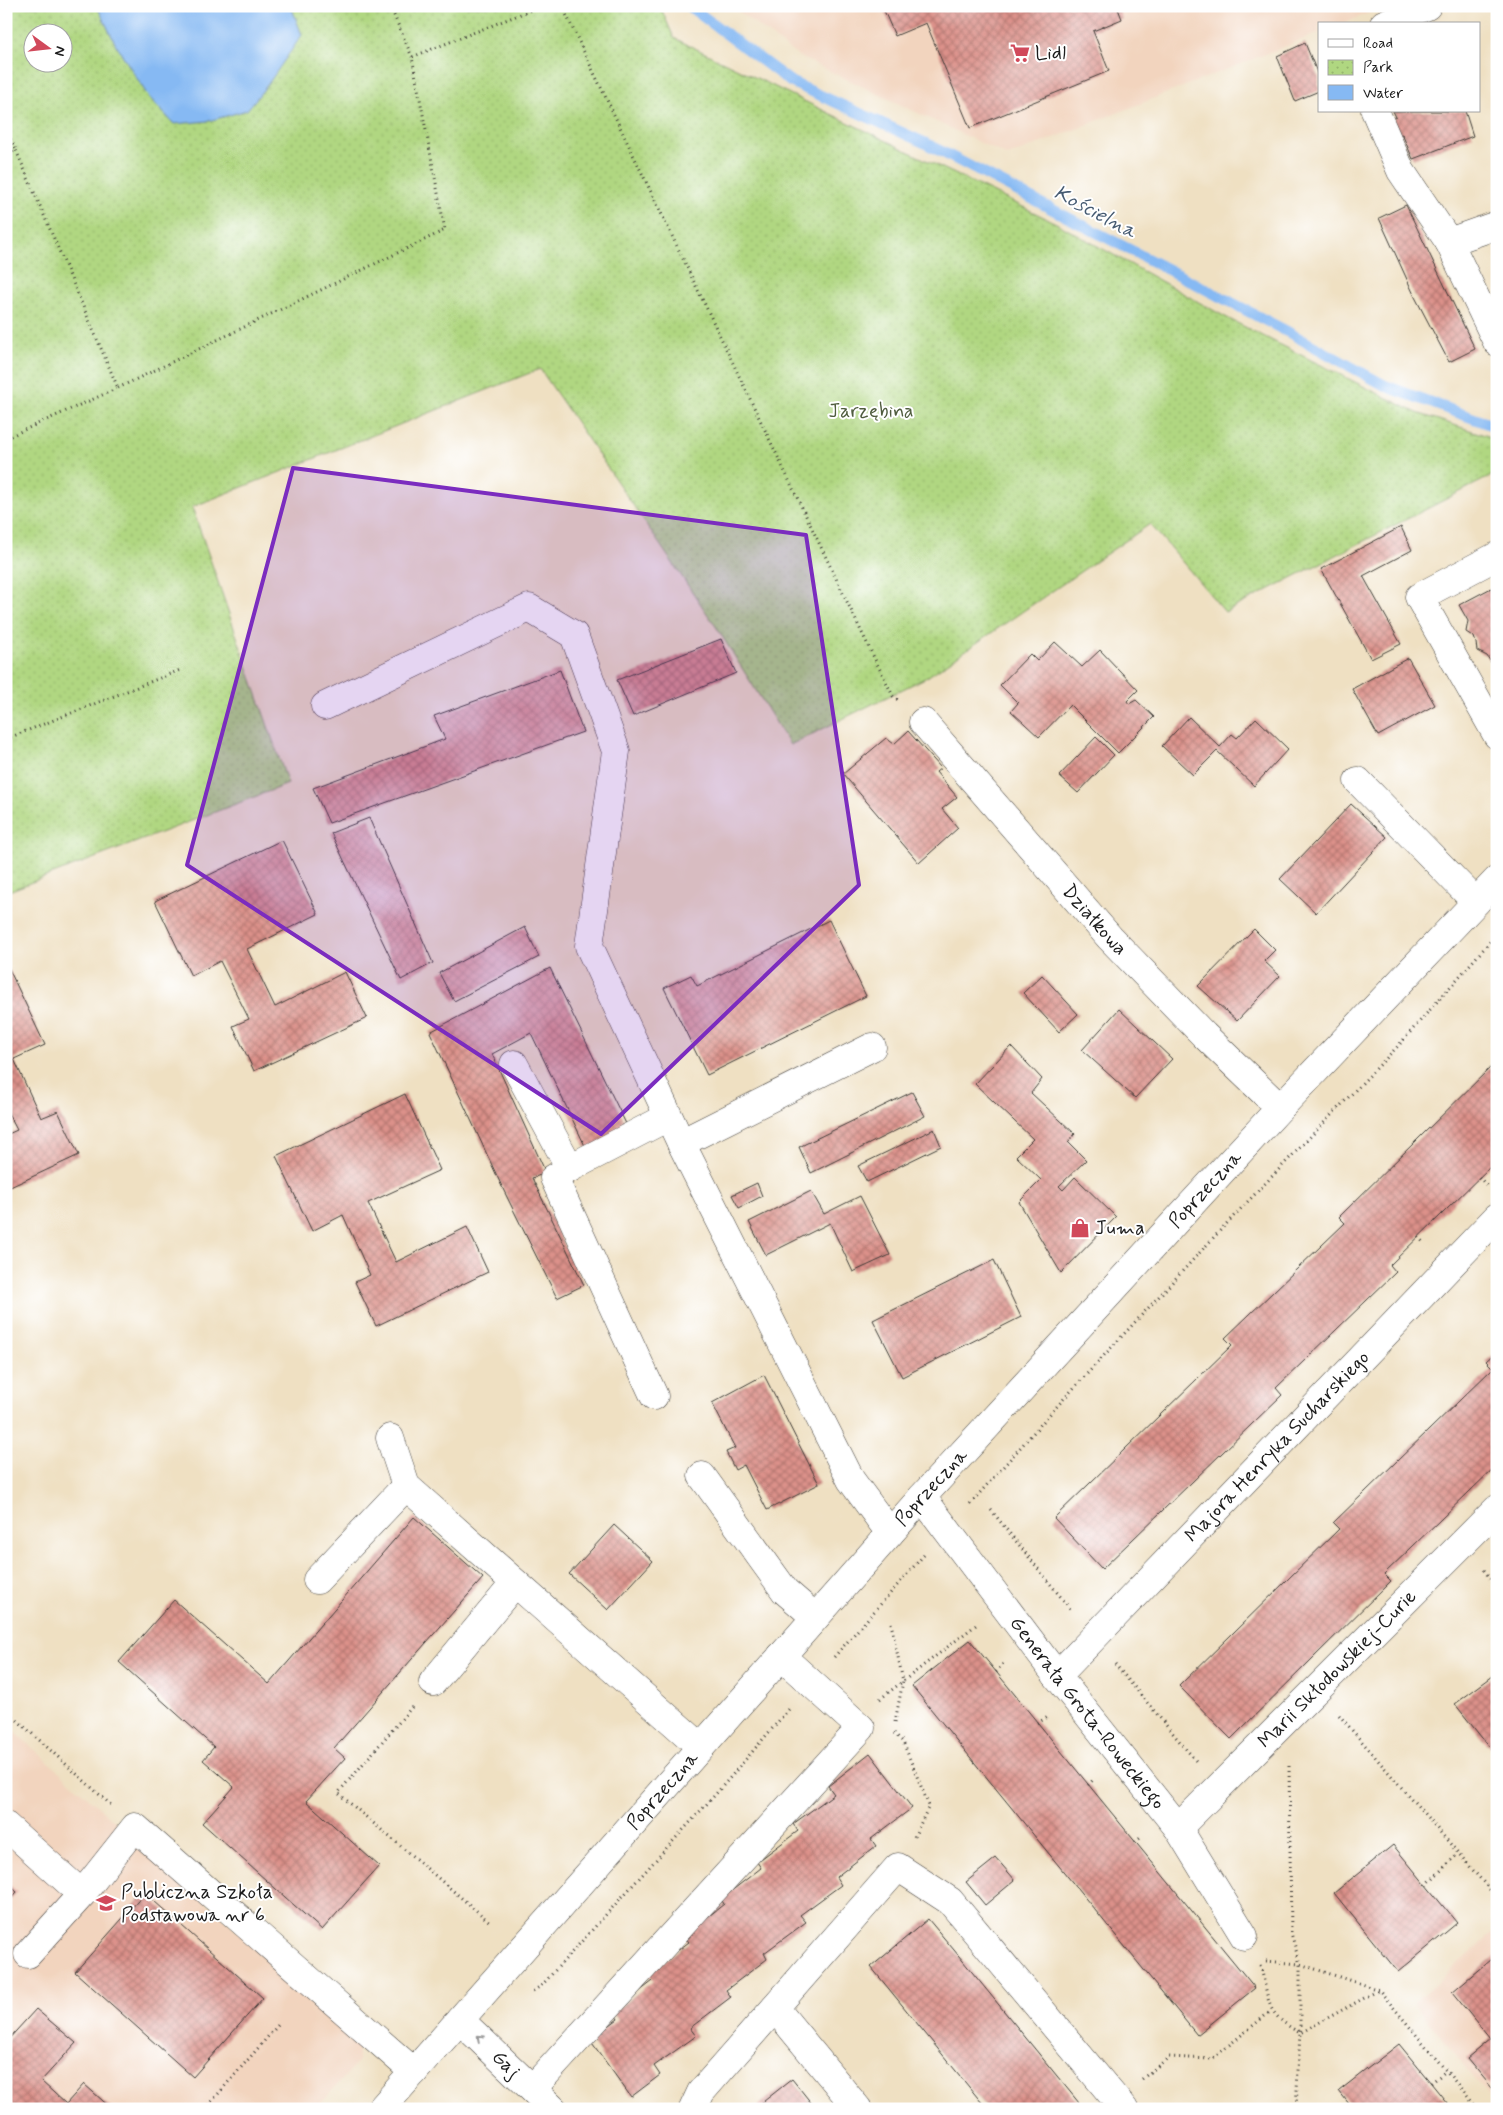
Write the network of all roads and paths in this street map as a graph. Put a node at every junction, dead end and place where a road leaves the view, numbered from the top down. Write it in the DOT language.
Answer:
graph roads {
  1 [pos="390,6"];
  2 [pos="542,6"];
  3 [pos="562,6"];
  4 [pos="1427,6"];
  5 [pos="1389,22"];
  6 [pos="412,57"];
  7 [pos="1375,112"];
  8 [pos="6,130"];
  9 [pos="16,150"];
  10 [pos="6,154"];
  11 [pos="1497,225"];
  12 [pos="1449,242"];
  13 [pos="1497,342"];
  14 [pos="118,388"];
  15 [pos="6,438"];
  16 [pos="1497,556"];
  17 [pos="180,670"];
  18 [pos="325,706"];
  19 [pos="923,722"];
  20 [pos="1497,735"];
  21 [pos="6,739"];
  22 [pos="1358,781"];
  23 [pos="1497,880"];
  24 [pos="1476,902"];
  25 [pos="1497,933"];
  26 [pos="872,1047"];
  27 [pos="514,1064"];
  28 [pos="1280,1108"];
  29 [pos="668,1117"];
  30 [pos="681,1143"];
  31 [pos="570,1168"];
  32 [pos="1497,1218"];
  33 [pos="654,1396"];
  34 [pos="390,1438"];
  35 [pos="702,1476"];
  36 [pos="406,1486"];
  37 [pos="922,1497"];
  38 [pos="1497,1509"];
  39 [pos="947,1531"];
  40 [pos="890,1534"];
  41 [pos="316,1580"];
  42 [pos="515,1583"];
  43 [pos="815,1616"];
  44 [pos="980,1622"];
  45 [pos="890,1623"];
  46 [pos="781,1656"];
  47 [pos="1008,1657"];
  48 [pos="996,1672"];
  49 [pos="1057,1676"];
  50 [pos="903,1681"];
  51 [pos="433,1682"];
  52 [pos="812,1683"];
  53 [pos="1316,1689"];
  54 [pos="6,1710"];
  55 [pos="1288,1717"];
  56 [pos="895,1723"];
  57 [pos="861,1728"];
  58 [pos="893,1732"];
  59 [pos="701,1747"];
  60 [pos="6,1826"];
  61 [pos="135,1827"];
  62 [pos="1178,1828"];
  63 [pos="1458,1854"];
  64 [pos="898,1868"];
  65 [pos="1426,1885"];
  66 [pos="82,1894"];
  67 [pos="1497,1898"];
  68 [pos="491,1923"];
  69 [pos="1244,1936"];
  70 [pos="28,1954"];
  71 [pos="1300,1964"];
  72 [pos="1379,1990"];
  73 [pos="526,1996"];
  74 [pos="775,2008"];
  75 [pos="1271,2011"];
  76 [pos="460,2020"];
  77 [pos="279,2024"];
  78 [pos="1300,2033"];
  79 [pos="1446,2071"];
  80 [pos="414,2072"];
  81 [pos="1431,2083"];
  82 [pos="533,2088"];
  83 [pos="1120,2105"];
  84 [pos="205,2109"];
  85 [pos="381,2109"];
  86 [pos="553,2109"];
  87 [pos="693,2109"];
  88 [pos="858,2109"];
  89 [pos="1296,2109"];
  90 [pos="1478,2109"];
  1 -- 6 [label="path"];
  2 -- 6 [label="path"];
  3 -- 19 [label="path"];
  4 -- 5 [label="street"];
  6 -- 14 [label="path"];
  7 -- 12 [label="street"];
  8 -- 9 [label="path"];
  9 -- 10 [label="path"];
  9 -- 14 [label="path"];
  11 -- 12 [label="street"];
  12 -- 13 [label="street"];
  14 -- 15 [label="path"];
  16 -- 20 [label="street"];
  17 -- 21 [label="path"];
  18 -- 29 [label="street"];
  19 -- 28 [label="street, Działkowa"];
  22 -- 24 [label="street"];
  23 -- 24 [label="street, Poprzeczna"];
  24 -- 28 [label="street, Poprzeczna"];
  25 -- 39 [label="path"];
  26 -- 30 [label="street"];
  27 -- 31 [label="street"];
  28 -- 37 [label="street, Poprzeczna"];
  29 -- 30 [label="street"];
  29 -- 31 [label="street"];
  30 -- 40 [label="street"];
  31 -- 33 [label="street"];
  32 -- 49 [label="street, Majora Henryka Sucharskiego"];
  34 -- 36 [label="street"];
  35 -- 43 [label="street"];
  36 -- 41 [label="street"];
  36 -- 42 [label="street"];
  37 -- 39 [label="street, Generała Grota-Roweckiego"];
  37 -- 40 [label="street, Poprzeczna"];
  38 -- 53 [label="street, Marii Skłodowskiej-Curie"];
  39 -- 49 [label="street, Generała Grota-Roweckiego"];
  39 -- 52 [label="path"];
  40 -- 43 [label="street, Poprzeczna"];
  42 -- 51 [label="street"];
  42 -- 59 [label="street"];
  43 -- 46 [label="street, Poprzeczna"];
  44 -- 50 [label="path"];
  45 -- 50 [label="path"];
  46 -- 52 [label="street"];
  46 -- 59 [label="street, Poprzeczna"];
  47 -- 48 [label="path"];
  49 -- 62 [label="street, Generała Grota-Roweckiego"];
  50 -- 56 [label="path"];
  50 -- 57 [label="path"];
  51 -- 68 [label="path"];
  52 -- 57 [label="street"];
  52 -- 73 [label="path"];
  53 -- 55 [label="street, Marii Skłodowskiej-Curie"];
  53 -- 63 [label="path"];
  54 -- 61 [label="path"];
  55 -- 62 [label="street, Marii Skłodowskiej-Curie"];
  55 -- 71 [label="path"];
  57 -- 82 [label="street"];
  58 -- 64 [label="path"];
  59 -- 76 [label="street, Poprzeczna"];
  60 -- 66 [label="street"];
  61 -- 66 [label="street"];
  61 -- 80 [label="street"];
  62 -- 69 [label="street, Generała Grota-Roweckiego"];
  63 -- 65 [label="path"];
  63 -- 67 [label="path"];
  64 -- 74 [label="street"];
  64 -- 83 [label="street"];
  66 -- 70 [label="street"];
  71 -- 72 [label="path"];
  71 -- 75 [label="path"];
  71 -- 78 [label="path"];
  72 -- 78 [label="path"];
  72 -- 79 [label="path"];
  74 -- 87 [label="street"];
  74 -- 88 [label="street"];
  75 -- 78 [label="path"];
  75 -- 83 [label="path"];
  76 -- 80 [label="street, Poprzeczna"];
  82 -- 76 [label="street, Gaj, one-way"];
  77 -- 84 [label="path"];
  78 -- 89 [label="path"];
  79 -- 81 [label="path"];
  79 -- 90 [label="path"];
  80 -- 85 [label="street, Poprzeczna"];
  82 -- 86 [label="street, Gaj"];
}
